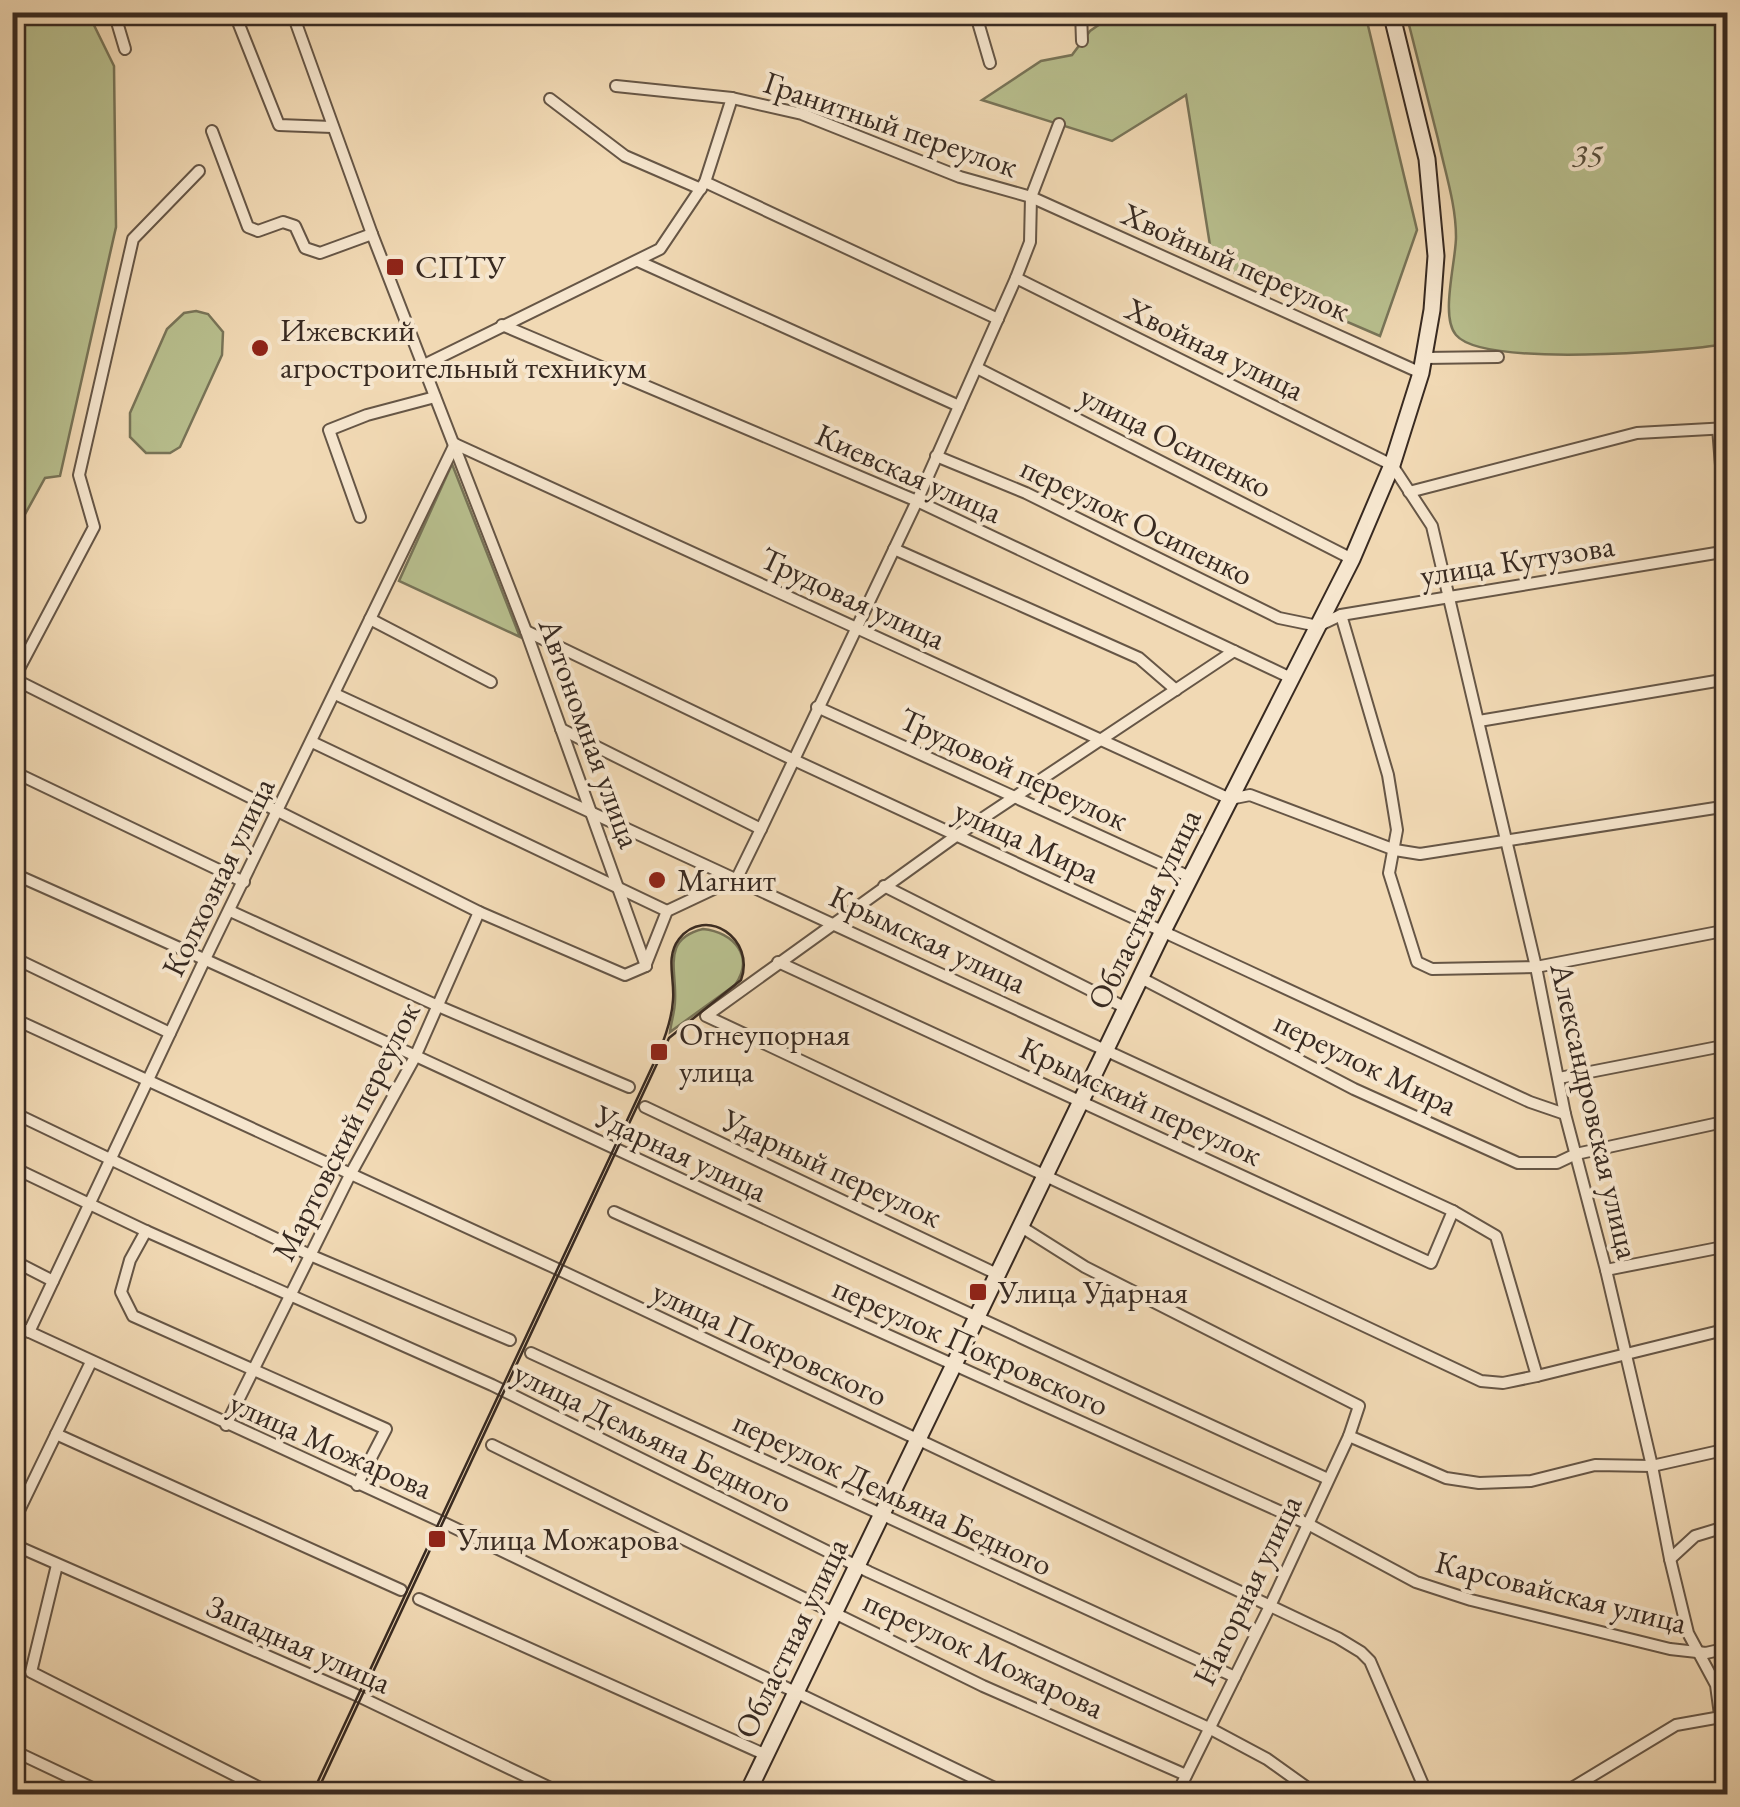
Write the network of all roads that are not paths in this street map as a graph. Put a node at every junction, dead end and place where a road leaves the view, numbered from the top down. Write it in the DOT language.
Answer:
graph roads {
  1 [pos="114,12"];
  2 [pos="234,12"];
  3 [pos="292,12"];
  4 [pos="975,12"];
  5 [pos="1081,12"];
  6 [pos="1391,12"];
  7 [pos="1082,41"];
  8 [pos="125,49"];
  9 [pos="990,63"];
  10 [pos="616,86"];
  11 [pos="732,98"];
  12 [pos="550,99"];
  13 [pos="1059,124"];
  14 [pos="332,128"];
  15 [pos="212,131"];
  16 [pos="199,171"];
  17 [pos="703,185"];
  18 [pos="1031,196"];
  19 [pos="372,234"];
  20 [pos="638,261"];
  21 [pos="1016,278"];
  22 [pos="998,319"];
  23 [pos="502,325"];
  24 [pos="1498,357"];
  25 [pos="1422,365"];
  26 [pos="422,366"];
  27 [pos="977,368"];
  28 [pos="436,398"];
  29 [pos="959,406"];
  30 [pos="1723,428"];
  31 [pos="454,444"];
  32 [pos="936,456"];
  33 [pos="1392,465"];
  34 [pos="1409,492"];
  35 [pos="916,500"];
  36 [pos="360,517"];
  37 [pos="894,549"];
  38 [pos="1727,551"];
  39 [pos="1352,559"];
  40 [pos="1450,596"];
  41 [pos="1341,615"];
  42 [pos="370,619"];
  43 [pos="855,626"];
  44 [pos="1318,626"];
  45 [pos="526,631"];
  46 [pos="1234,651"];
  47 [pos="1291,678"];
  48 [pos="1728,679"];
  49 [pos="13,680"];
  50 [pos="491,682"];
  51 [pos="1176,690"];
  52 [pos="335,694"];
  53 [pos="818,707"];
  54 [pos="1478,720"];
  55 [pos="560,729"];
  56 [pos="1104,740"];
  57 [pos="312,742"];
  58 [pos="794,760"];
  59 [pos="12,771"];
  60 [pos="1017,798"];
  61 [pos="1230,799"];
  62 [pos="1728,806"];
  63 [pos="279,810"];
  64 [pos="593,816"];
  65 [pos="762,829"];
  66 [pos="956,836"];
  67 [pos="1506,840"];
  68 [pos="1395,850"];
  69 [pos="12,873"];
  70 [pos="1190,877"];
  71 [pos="737,878"];
  72 [pos="244,882"];
  73 [pos="884,886"];
  74 [pos="622,892"];
  75 [pos="666,911"];
  76 [pos="230,912"];
  77 [pos="479,912"];
  78 [pos="833,923"];
  79 [pos="1728,930"];
  80 [pos="1163,931"];
  81 [pos="12,956"];
  82 [pos="205,959"];
  83 [pos="778,962"];
  84 [pos="646,966"];
  85 [pos="1536,967"];
  86 [pos="1140,978"];
  87 [pos="438,1006"];
  88 [pos="1126,1008"];
  89 [pos="12,1018"];
  90 [pos="170,1033"];
  91 [pos="1728,1045"];
  92 [pos="1106,1048"];
  93 [pos="414,1058"];
  94 [pos="1559,1078"];
  95 [pos="147,1082"];
  96 [pos="629,1087"];
  97 [pos="1080,1100"];
  98 [pos="645,1107"];
  99 [pos="12,1112"];
  100 [pos="1565,1114"];
  101 [pos="1728,1121"];
  102 [pos="1576,1154"];
  103 [pos="111,1158"];
  104 [pos="12,1167"];
  105 [pos="350,1175"];
  106 [pos="1046,1176"];
  107 [pos="89,1204"];
  108 [pos="614,1212"];
  109 [pos="1452,1212"];
  110 [pos="1020,1226"];
  111 [pos="146,1231"];
  112 [pos="1728,1246"];
  113 [pos="310,1255"];
  114 [pos="12,1260"];
  115 [pos="1606,1270"];
  116 [pos="997,1274"];
  117 [pos="53,1281"];
  118 [pos="292,1296"];
  119 [pos="975,1318"];
  120 [pos="12,1324"];
  121 [pos="1728,1329"];
  122 [pos="28,1332"];
  123 [pos="510,1340"];
  124 [pos="532,1353"];
  125 [pos="1626,1355"];
  126 [pos="92,1362"];
  127 [pos="953,1365"];
  128 [pos="252,1369"];
  129 [pos="1537,1376"];
  130 [pos="226,1425"];
  131 [pos="56,1434"];
  132 [pos="1349,1436"];
  133 [pos="917,1440"];
  134 [pos="492,1445"];
  135 [pos="1728,1449"];
  136 [pos="1652,1466"];
  137 [pos="1328,1479"];
  138 [pos="357,1485"];
  139 [pos="881,1515"];
  140 [pos="12,1524"];
  141 [pos="1308,1524"];
  142 [pos="1728,1526"];
  143 [pos="12,1544"];
  144 [pos="1670,1560"];
  145 [pos="57,1565"];
  146 [pos="856,1566"];
  147 [pos="401,1590"];
  148 [pos="419,1598"];
  149 [pos="1270,1606"];
  150 [pos="835,1611"];
  151 [pos="1728,1648"];
  152 [pos="1697,1652"];
  153 [pos="1234,1677"];
  154 [pos="795,1695"];
  155 [pos="1724,1724"];
  156 [pos="1208,1728"];
  157 [pos="12,1750"];
  158 [pos="766,1755"];
  159 [pos="1728,1774"];
  160 [pos="1186,1775"];
  161 [pos="750,1789"];
  162 [pos="105,1794"];
  163 [pos="272,1794"];
  164 [pos="563,1794"];
  165 [pos="776,1794"];
  166 [pos="1007,1794"];
  167 [pos="1177,1794"];
  168 [pos="1316,1794"];
  169 [pos="1427,1794"];
  170 [pos="1562,1794"];
  1 -- 8 [label="street"];
  2 -- 14 [label="street"];
  3 -- 14 [label="street, Автономная улица"];
  4 -- 9 [label="street"];
  5 -- 7 [label="street"];
  6 -- 25 [label="main road, Областная улица"];
  10 -- 11 [label="street, Гранитный переулок"];
  11 -- 17 [label="street"];
  11 -- 18 [label="street, Гранитный переулок"];
  12 -- 17 [label="street"];
  13 -- 18 [label="street"];
  14 -- 19 [label="street, Автономная улица"];
  15 -- 19 [label="street"];
  16 -- 49 [label="street"];
  17 -- 20 [label="street"];
  17 -- 22 [label="street"];
  18 -- 21 [label="street"];
  18 -- 25 [label="street, Хвойный переулок"];
  19 -- 26 [label="street, Автономная улица"];
  20 -- 23 [label="street"];
  20 -- 29 [label="street"];
  21 -- 22 [label="street"];
  21 -- 33 [label="street, Хвойная улица"];
  22 -- 27 [label="street"];
  23 -- 26 [label="street"];
  23 -- 35 [label="street, Киевская улица"];
  24 -- 25 [label="street"];
  25 -- 33 [label="main road, Областная улица"];
  26 -- 28 [label="street, Автономная улица"];
  27 -- 29 [label="street"];
  27 -- 39 [label="street, улица Осипенко"];
  28 -- 31 [label="street, Автономная улица"];
  28 -- 36 [label="street"];
  29 -- 32 [label="street"];
  30 -- 34 [label="street"];
  30 -- 38 [label="street"];
  31 -- 42 [label="street, Колхозная улица"];
  31 -- 43 [label="street, Трудовая улица"];
  31 -- 45 [label="street, Автономная улица"];
  32 -- 35 [label="street"];
  32 -- 44 [label="street, переулок Осипенко"];
  33 -- 34 [label="street, Александровская улица"];
  33 -- 39 [label="main road, Областная улица"];
  34 -- 40 [label="street, Александровская улица"];
  35 -- 37 [label="street"];
  35 -- 46 [label="street, Киевская улица"];
  37 -- 43 [label="street"];
  37 -- 51 [label="street"];
  38 -- 40 [label="street, улица Кутузова"];
  39 -- 44 [label="main road, Областная улица"];
  40 -- 41 [label="street, улица Кутузова"];
  40 -- 54 [label="street, Александровская улица"];
  41 -- 44 [label="street, улица Кутузова"];
  41 -- 68 [label="street"];
  42 -- 50 [label="street"];
  42 -- 52 [label="street, Колхозная улица"];
  43 -- 53 [label="street"];
  43 -- 56 [label="street, Трудовая улица"];
  44 -- 47 [label="main road, Областная улица"];
  45 -- 55 [label="street, Автономная улица"];
  45 -- 58 [label="street, улица Мира"];
  46 -- 47 [label="street, Киевская улица"];
  46 -- 51 [label="street"];
  47 -- 61 [label="main road, Областная улица"];
  48 -- 54 [label="street"];
  49 -- 63 [label="street"];
  51 -- 56 [label="street"];
  52 -- 57 [label="street, Колхозная улица"];
  52 -- 64 [label="street, Крымская улица"];
  53 -- 58 [label="street"];
  53 -- 60 [label="street, Трудовой переулок"];
  54 -- 67 [label="street, Александровская улица"];
  55 -- 64 [label="street, Автономная улица"];
  55 -- 65 [label="street"];
  56 -- 60 [label="street"];
  56 -- 61 [label="street, Трудовая улица"];
  57 -- 63 [label="street, Колхозная улица"];
  57 -- 74 [label="street"];
  58 -- 65 [label="street"];
  58 -- 66 [label="street, улица Мира"];
  59 -- 72 [label="street"];
  60 -- 66 [label="street"];
  60 -- 70 [label="street, Трудовой переулок"];
  61 -- 68 [label="street, Трудовая улица"];
  61 -- 70 [label="main road, Областная улица"];
  62 -- 67 [label="street"];
  63 -- 72 [label="street, Колхозная улица"];
  63 -- 77 [label="street"];
  64 -- 71 [label="street, Крымская улица"];
  64 -- 74 [label="street, Автономная улица"];
  65 -- 71 [label="street"];
  66 -- 73 [label="street"];
  66 -- 80 [label="street, улица Мира"];
  67 -- 68 [label="street"];
  67 -- 85 [label="street, Александровская улица"];
  68 -- 85 [label="street"];
  69 -- 82 [label="street, Ударная улица"];
  70 -- 80 [label="main road, Областная улица"];
  71 -- 75 [label="street"];
  71 -- 78 [label="street, Крымская улица"];
  72 -- 76 [label="street, Колхозная улица"];
  73 -- 78 [label="street"];
  73 -- 88 [label="street"];
  74 -- 75 [label="street"];
  74 -- 84 [label="street, Автономная улица"];
  75 -- 84 [label="street"];
  76 -- 82 [label="street, Колхозная улица"];
  76 -- 87 [label="street"];
  77 -- 84 [label="street"];
  77 -- 87 [label="street, Мартовский переулок"];
  78 -- 83 [label="street"];
  78 -- 92 [label="street, Крымская улица"];
  79 -- 85 [label="street"];
  80 -- 86 [label="main road, Областная улица"];
  80 -- 100 [label="street, улица Мира"];
  81 -- 90 [label="street"];
  82 -- 90 [label="street, Колхозная улица"];
  82 -- 93 [label="street, Ударная улица"];
  83 -- 97 [label="street, Крымский переулок"];
  83 -- 106 [label="street"];
  85 -- 94 [label="street, Александровская улица"];
  86 -- 88 [label="main road, Областная улица"];
  86 -- 102 [label="street, переулок Мира"];
  87 -- 93 [label="street, Мартовский переулок"];
  87 -- 96 [label="street"];
  88 -- 92 [label="main road, Областная улица"];
  89 -- 95 [label="street, улица Покровского"];
  90 -- 95 [label="street, Колхозная улица"];
  91 -- 94 [label="street"];
  92 -- 97 [label="main road, Областная улица"];
  92 -- 109 [label="street, Крымская улица"];
  93 -- 105 [label="street, Мартовский переулок"];
  93 -- 119 [label="street, Ударная улица"];
  94 -- 100 [label="street, Александровская улица"];
  95 -- 103 [label="street, Колхозная улица"];
  95 -- 105 [label="street, улица Покровского"];
  97 -- 106 [label="main road, Областная улица"];
  97 -- 109 [label="street, Крымский переулок"];
  98 -- 116 [label="street, Ударный переулок"];
  99 -- 103 [label="street"];
  100 -- 102 [label="street, Александровская улица"];
  101 -- 102 [label="street, переулок Мира"];
  102 -- 115 [label="street, Александровская улица"];
  103 -- 107 [label="street, Колхозная улица"];
  103 -- 113 [label="street"];
  104 -- 107 [label="street, улица Демьяна Бедного"];
  105 -- 113 [label="street, Мартовский переулок"];
  105 -- 133 [label="street, улица Покровского"];
  106 -- 110 [label="main road, Областная улица"];
  106 -- 129 [label="street"];
  107 -- 111 [label="street, улица Демьяна Бедного"];
  107 -- 117 [label="street, Колхозная улица"];
  108 -- 127 [label="street, переулок Покровского"];
  109 -- 129 [label="street, Крымская улица"];
  110 -- 116 [label="main road, Областная улица"];
  110 -- 132 [label="street, Нагорная улица"];
  111 -- 118 [label="street, улица Демьяна Бедного"];
  111 -- 128 [label="street"];
  112 -- 115 [label="street"];
  113 -- 118 [label="street, Мартовский переулок"];
  113 -- 123 [label="street"];
  114 -- 117 [label="street"];
  115 -- 125 [label="street, Александровская улица"];
  116 -- 119 [label="main road, Областная улица"];
  117 -- 122 [label="street, Колхозная улица"];
  118 -- 128 [label="street, Мартовский переулок"];
  118 -- 146 [label="street, улица Демьяна Бедного"];
  119 -- 127 [label="main road, Областная улица"];
  119 -- 137 [label="street, Ударная улица"];
  120 -- 122 [label="street, улица Можарова"];
  121 -- 125 [label="street"];
  122 -- 126 [label="street, улица Можарова"];
  124 -- 139 [label="street, переулок Демьяна Бедного"];
  125 -- 129 [label="street"];
  125 -- 136 [label="street, Александровская улица"];
  126 -- 130 [label="street, улица Можарова"];
  126 -- 131 [label="street"];
  127 -- 133 [label="main road, Областная улица"];
  127 -- 141 [label="street, переулок Покровского"];
  128 -- 130 [label="street, Мартовский переулок"];
  128 -- 138 [label="street"];
  130 -- 138 [label="street, улица Можарова"];
  131 -- 140 [label="street"];
  131 -- 147 [label="street"];
  132 -- 136 [label="street"];
  132 -- 137 [label="street, Нагорная улица"];
  133 -- 139 [label="main road, Областная улица"];
  133 -- 149 [label="street, улица Покровского"];
  134 -- 150 [label="street, переулок Можарова"];
  135 -- 136 [label="street"];
  136 -- 144 [label="street, Александровская улица"];
  137 -- 141 [label="street, Нагорная улица"];
  138 -- 154 [label="street, улица Можарова"];
  139 -- 146 [label="main road, Областная улица"];
  139 -- 153 [label="street, переулок Демьяна Бедного"];
  141 -- 149 [label="street, Нагорная улица"];
  141 -- 152 [label="street, Карсовайская улица"];
  142 -- 144 [label="street"];
  143 -- 145 [label="street, Западная улица"];
  144 -- 152 [label="street, Александровская улица"];
  145 -- 163 [label="street"];
  145 -- 164 [label="street, Западная улица"];
  146 -- 150 [label="main road, Областная улица"];
  146 -- 156 [label="street, улица Демьяна Бедного"];
  148 -- 158 [label="street"];
  149 -- 153 [label="street, Нагорная улица"];
  149 -- 169 [label="street, улица Покровского"];
  150 -- 154 [label="main road, Областная улица"];
  150 -- 160 [label="street, переулок Можарова"];
  151 -- 152 [label="street, Карсовайская улица"];
  152 -- 155 [label="street, Александровская улица"];
  153 -- 156 [label="street, Нагорная улица"];
  154 -- 158 [label="main road, Областная улица"];
  154 -- 166 [label="street, улица Можарова"];
  155 -- 159 [label="street, Александровская улица"];
  155 -- 170 [label="street"];
  156 -- 160 [label="street, Нагорная улица"];
  156 -- 168 [label="street, улица Демьяна Бедного"];
  157 -- 162 [label="street"];
  158 -- 161 [label="main road, Областная улица"];
  160 -- 167 [label="street, Нагорная улица"];
  161 -- 165 [label="street"];
}
